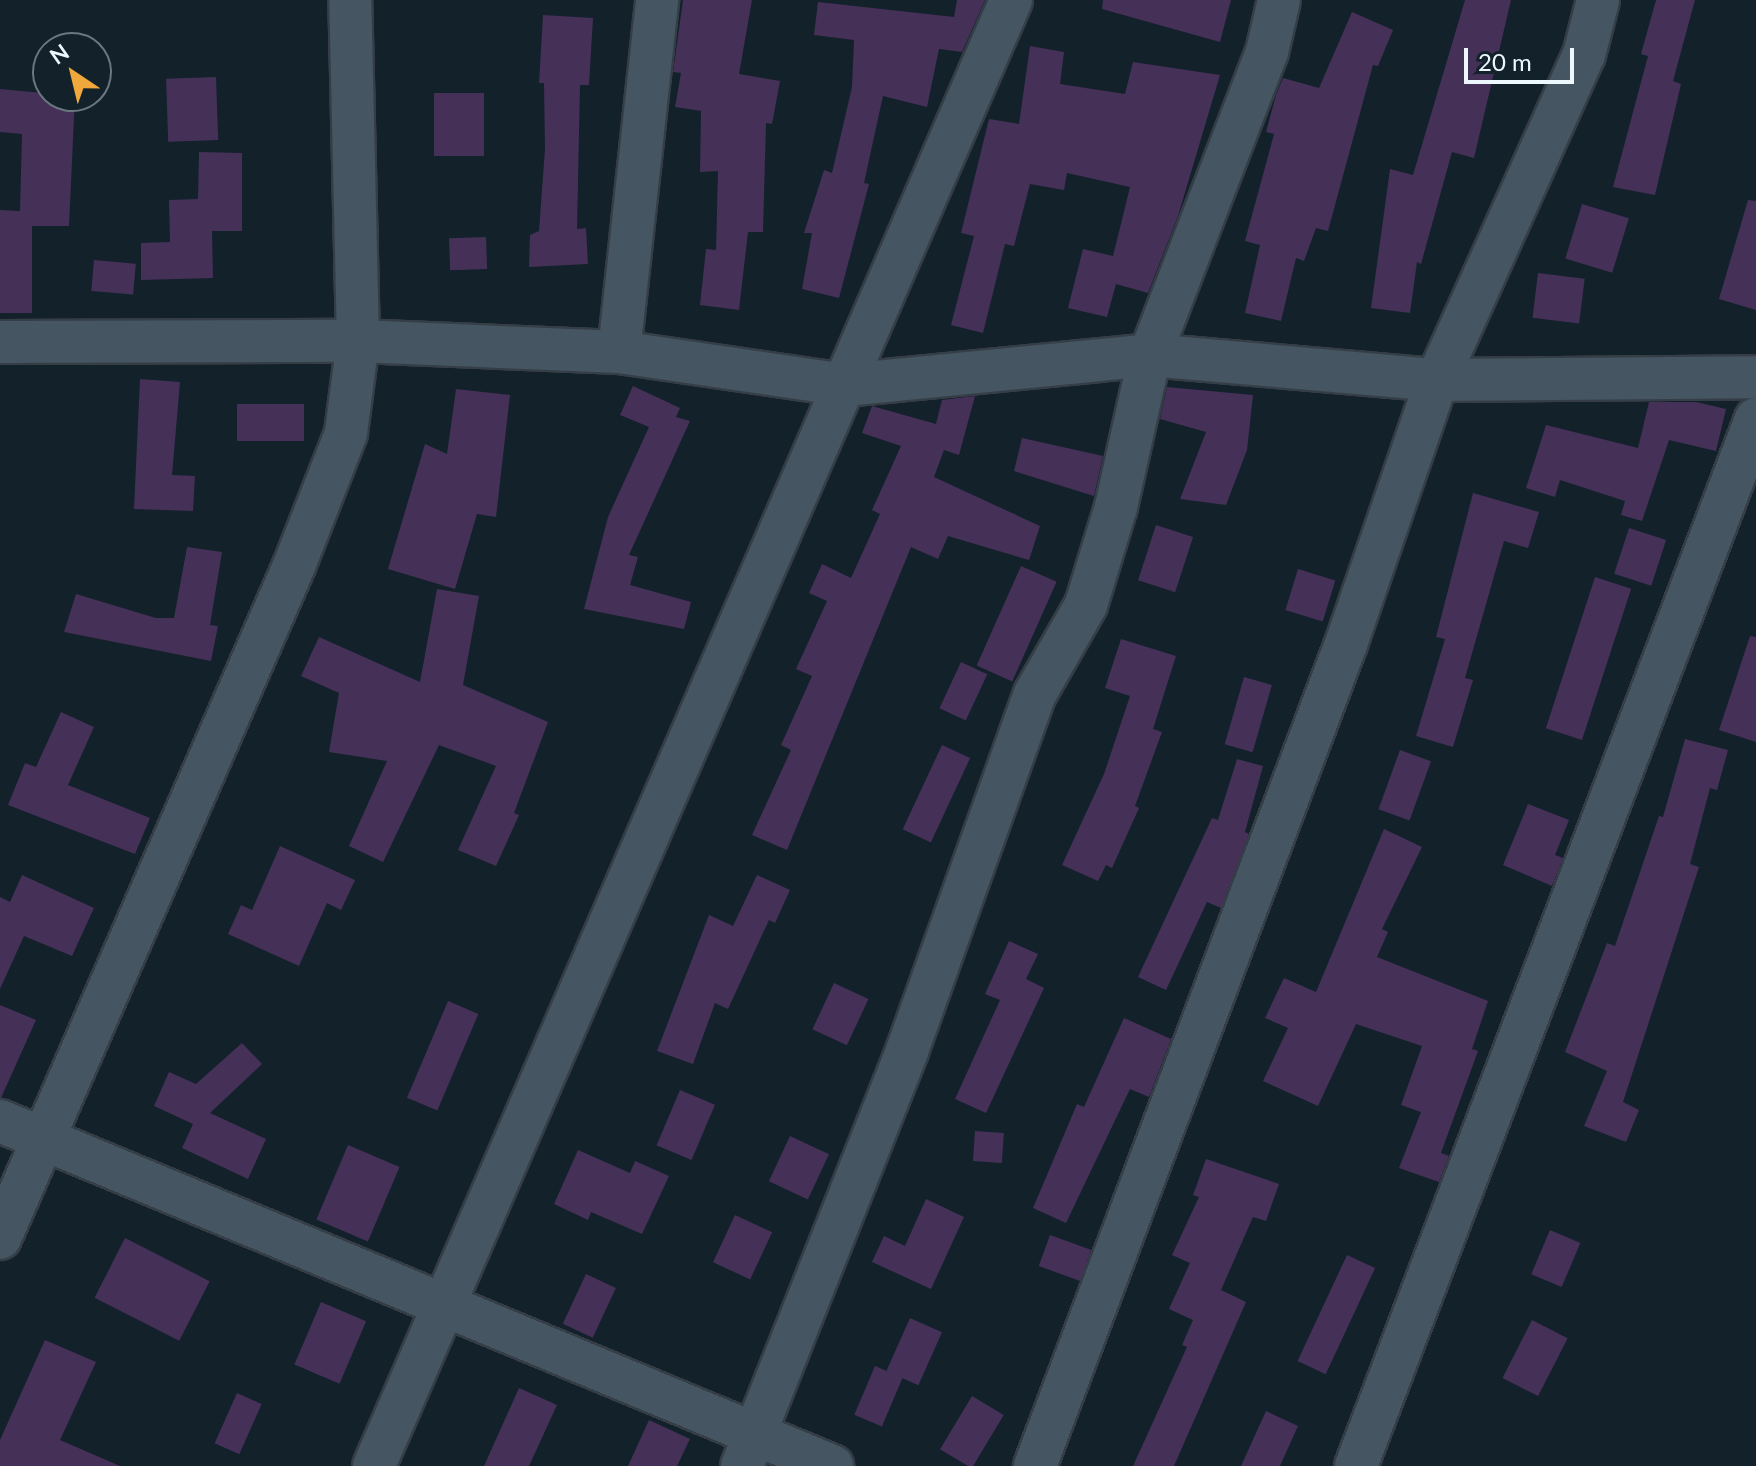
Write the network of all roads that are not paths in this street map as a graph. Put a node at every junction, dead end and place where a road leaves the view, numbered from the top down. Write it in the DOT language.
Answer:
graph roads {
  1 [pos="350,0"];
  2 [pos="657,0"];
  3 [pos="1011,0"];
  4 [pos="1279,0"];
  5 [pos="1598,0"];
  6 [pos="358,341"];
  7 [pos="0,342"];
  8 [pos="619,352"];
  9 [pos="1150,355"];
  10 [pos="1756,377"];
  11 [pos="1437,380"];
  12 [pos="845,385"];
  13 [pos="1756,419"];
  14 [pos="0,1121"];
  15 [pos="46,1138"];
  16 [pos="0,1238"];
  17 [pos="446,1307"];
  18 [pos="748,1449"];
  19 [pos="374,1466"];
  20 [pos="832,1466"];
  21 [pos="1035,1466"];
  22 [pos="1356,1466"];
  1 -- 6 [label="street"];
  2 -- 8 [label="street"];
  3 -- 12 [label="street"];
  4 -- 9 [label="street"];
  5 -- 11 [label="street"];
  6 -- 7 [label="street"];
  6 -- 8 [label="street"];
  6 -- 15 [label="street"];
  8 -- 12 [label="street"];
  9 -- 11 [label="street"];
  9 -- 12 [label="street"];
  9 -- 18 [label="street"];
  10 -- 11 [label="street"];
  11 -- 21 [label="street"];
  12 -- 17 [label="street"];
  13 -- 22 [label="street"];
  14 -- 15 [label="street"];
  15 -- 16 [label="street"];
  15 -- 17 [label="street"];
  17 -- 18 [label="street"];
  17 -- 19 [label="street"];
  18 -- 20 [label="street"];
}
